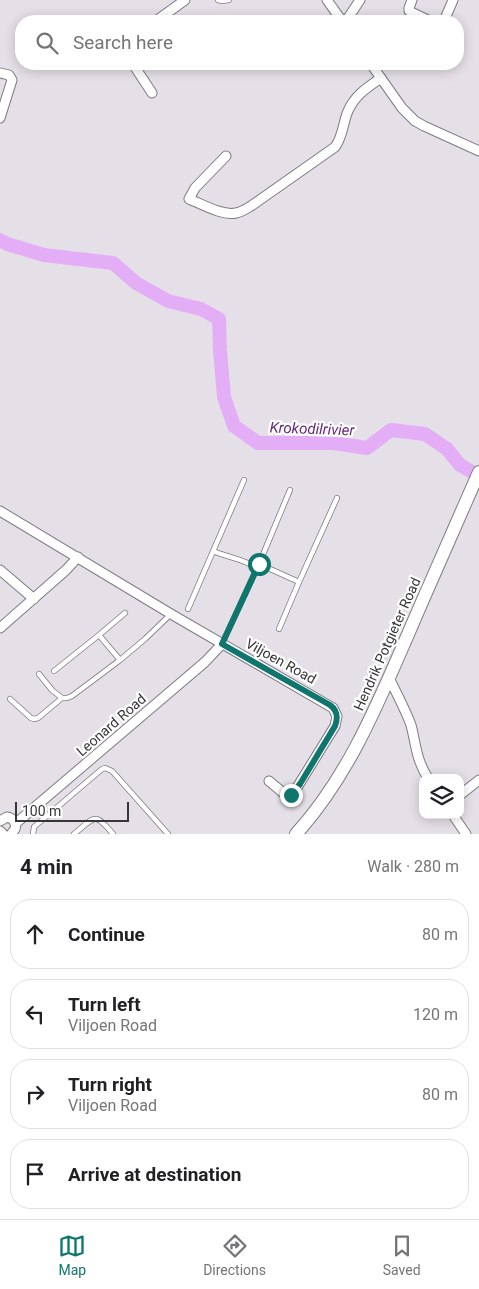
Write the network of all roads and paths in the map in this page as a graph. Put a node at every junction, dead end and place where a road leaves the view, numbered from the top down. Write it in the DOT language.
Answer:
graph roads {
  1 [pos="185,0"];
  2 [pos="218,0"];
  3 [pos="229,0"];
  4 [pos="327,0"];
  5 [pos="360,0"];
  6 [pos="412,0"];
  7 [pos="453,0"];
  8 [pos="164,15"];
  9 [pos="338,15"];
  10 [pos="350,15"];
  11 [pos="417,15"];
  12 [pos="447,15"];
  13 [pos="137,70"];
  14 [pos="375,70"];
  15 [pos="0,73"];
  16 [pos="381,78"];
  17 [pos="152,93"];
  18 [pos="0,118"];
  19 [pos="479,151"];
  20 [pos="226,156"];
  21 [pos="477,477"];
  22 [pos="244,480"];
  23 [pos="290,490"];
  24 [pos="337,498"];
  25 [pos="0,511"];
  26 [pos="213,551"];
  27 [pos="78,558"];
  28 [pos="258,566"];
  29 [pos="0,570"];
  30 [pos="299,582"];
  31 [pos="34,599"];
  32 [pos="188,609"];
  33 [pos="125,613"];
  34 [pos="171,614"];
  35 [pos="0,628"];
  36 [pos="279,630"];
  37 [pos="99,635"];
  38 [pos="222,644"];
  39 [pos="120,660"];
  40 [pos="54,670"];
  41 [pos="39,674"];
  42 [pos="389,678"];
  43 [pos="10,698"];
  44 [pos="62,698"];
  45 [pos="426,774"];
  46 [pos="479,780"];
  47 [pos="269,781"];
  48 [pos="464,792"];
  49 [pos="456,819"];
  50 [pos="0,821"];
  51 [pos="15,824"];
  52 [pos="5,833"];
  53 [pos="33,834"];
  54 [pos="74,834"];
  55 [pos="113,834"];
  56 [pos="168,834"];
  57 [pos="296,834"];
  58 [pos="466,834"];
  1 -- 8 [label="street"];
  2 -- 3 [label="lane"];
  4 -- 9 [label="street"];
  5 -- 10 [label="street"];
  6 -- 11 [label="street"];
  7 -- 12 [label="street"];
  13 -- 17 [label="street"];
  14 -- 16 [label="street"];
  15 -- 18 [label="street"];
  16 -- 19 [label="street"];
  16 -- 20 [label="street"];
  21 -- 42 [label="main road, Hendrik Potgieter Road"];
  22 -- 26 [label="lane"];
  23 -- 28 [label="lane"];
  24 -- 30 [label="lane"];
  25 -- 27 [label="street, Viljoen Road"];
  26 -- 28 [label="lane"];
  26 -- 32 [label="lane"];
  27 -- 31 [label="street"];
  27 -- 34 [label="street, Viljoen Road"];
  28 -- 30 [label="lane"];
  28 -- 38 [label="lane"];
  29 -- 31 [label="street"];
  30 -- 36 [label="lane"];
  31 -- 35 [label="street"];
  33 -- 37 [label="lane"];
  34 -- 38 [label="street, Viljoen Road"];
  34 -- 39 [label="lane"];
  37 -- 39 [label="lane"];
  37 -- 40 [label="lane"];
  38 -- 47 [label="street, Viljoen Road"];
  38 -- 51 [label="street, Leonard Road"];
  39 -- 44 [label="lane"];
  41 -- 44 [label="lane"];
  42 -- 45 [label="street"];
  42 -- 57 [label="main road, Hendrik Potgieter Road"];
  43 -- 44 [label="lane"];
  46 -- 48 [label="street"];
  49 -- 58 [label="street"];
  50 -- 51 [label="street"];
  51 -- 52 [label="street"];
  53 -- 56 [label="lane"];
  54 -- 55 [label="lane"];
}
